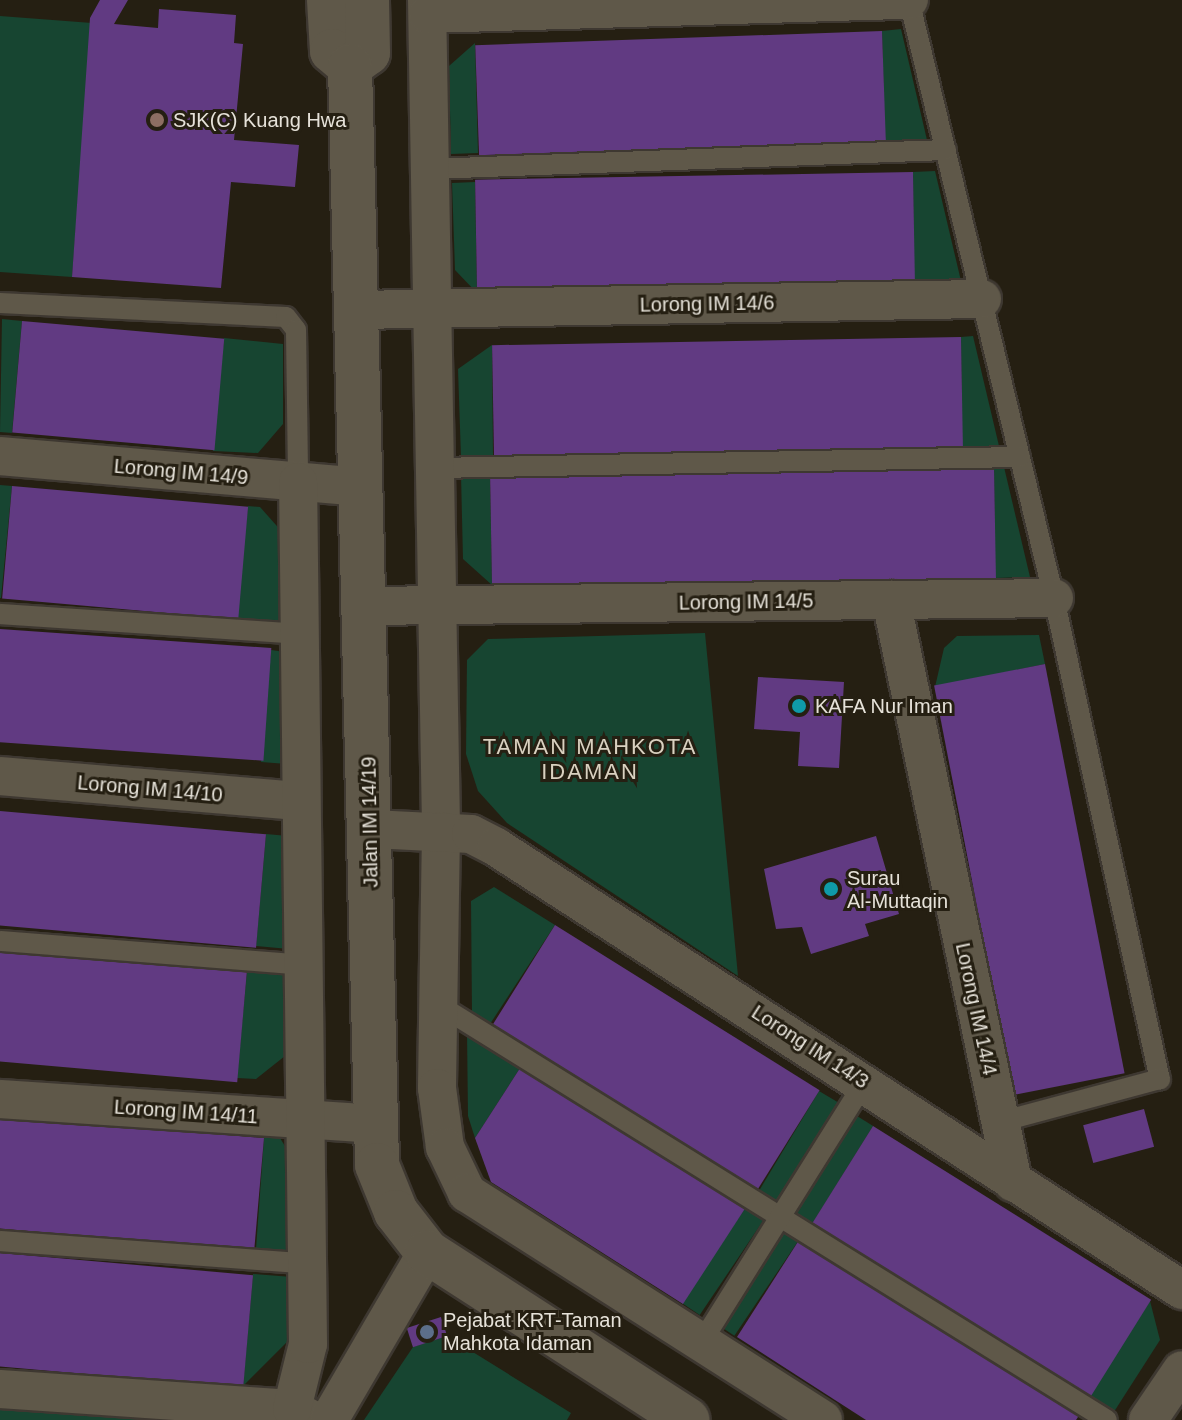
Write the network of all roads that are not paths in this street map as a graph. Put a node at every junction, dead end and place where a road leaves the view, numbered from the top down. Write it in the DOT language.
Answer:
graph roads {
  1 [pos="329,0"];
  2 [pos="367,0"];
  3 [pos="909,0"];
  4 [pos="428,7"];
  5 [pos="350,66"];
  6 [pos="946,150"];
  7 [pos="430,169"];
  8 [pos="982,299"];
  9 [pos="0,303"];
  10 [pos="432,309"];
  11 [pos="356,310"];
  12 [pos="0,456"];
  13 [pos="1020,457"];
  14 [pos="435,468"];
  15 [pos="298,482"];
  16 [pos="361,487"];
  17 [pos="1054,598"];
  18 [pos="891,600"];
  19 [pos="364,606"];
  20 [pos="437,606"];
  21 [pos="0,614"];
  22 [pos="299,634"];
  23 [pos="0,776"];
  24 [pos="300,801"];
  25 [pos="372,829"];
  26 [pos="441,831"];
  27 [pos="0,941"];
  28 [pos="302,965"];
  29 [pos="439,1005"];
  30 [pos="865,1082"];
  31 [pos="0,1099"];
  32 [pos="303,1119"];
  33 [pos="1000,1122"];
  34 [pos="373,1124"];
  35 [pos="1013,1182"];
  36 [pos="779,1218"];
  37 [pos="0,1241"];
  38 [pos="427,1252"];
  39 [pos="303,1263"];
  40 [pos="1176,1286"];
  41 [pos="701,1343"];
  42 [pos="1182,1370"];
  43 [pos="0,1389"];
  44 [pos="303,1414"];
  45 [pos="329,1420"];
  46 [pos="688,1420"];
  47 [pos="823,1420"];
  48 [pos="1107,1420"];
  49 [pos="1148,1420"];
  1 -- 5 [label="street"];
  2 -- 5 [label="street"];
  3 -- 4 [label="street"];
  3 -- 6 [label="lane"];
  4 -- 7 [label="street"];
  5 -- 11 [label="street, Jalan IM 14/19"];
  6 -- 7 [label="lane"];
  6 -- 8 [label="lane"];
  7 -- 10 [label="street"];
  8 -- 10 [label="street, Lorong IM 14/6"];
  8 -- 13 [label="lane"];
  9 -- 15 [label="lane"];
  10 -- 11 [label="street, Lorong IM 14/6"];
  10 -- 14 [label="street"];
  11 -- 16 [label="street, Jalan IM 14/19"];
  12 -- 15 [label="street, Lorong IM 14/9"];
  13 -- 14 [label="lane"];
  13 -- 17 [label="lane"];
  14 -- 20 [label="street"];
  15 -- 16 [label="street, Lorong IM 14/9"];
  15 -- 22 [label="street"];
  16 -- 19 [label="street, Jalan IM 14/19"];
  17 -- 18 [label="street, Lorong IM 14/5"];
  17 -- 33 [label="lane"];
  18 -- 20 [label="street, Lorong IM 14/5"];
  18 -- 33 [label="street, Lorong IM 14/4"];
  19 -- 20 [label="street, Lorong IM 14/5"];
  19 -- 25 [label="street, Jalan IM 14/19"];
  20 -- 26 [label="street"];
  21 -- 22 [label="lane"];
  22 -- 24 [label="street"];
  23 -- 24 [label="street, Lorong IM 14/10"];
  24 -- 28 [label="street"];
  25 -- 26 [label="street, Lorong IM 14/3"];
  25 -- 34 [label="street, Jalan IM 14/19"];
  26 -- 29 [label="street"];
  26 -- 30 [label="street, Lorong IM 14/3"];
  27 -- 28 [label="lane"];
  28 -- 32 [label="street"];
  29 -- 36 [label="lane"];
  29 -- 41 [label="street"];
  30 -- 35 [label="street, Lorong IM 14/3"];
  30 -- 36 [label="lane"];
  31 -- 32 [label="street, Lorong IM 14/11"];
  32 -- 34 [label="street, Lorong IM 14/11"];
  32 -- 39 [label="street"];
  33 -- 35 [label="street, Lorong IM 14/4"];
  34 -- 38 [label="street, Jalan IM 14/19"];
  35 -- 40 [label="street, Lorong IM 14/3"];
  36 -- 41 [label="lane"];
  36 -- 48 [label="lane"];
  37 -- 39 [label="lane"];
  38 -- 45 [label="street"];
  38 -- 46 [label="street, Jalan IM 14/19"];
  39 -- 44 [label="street"];
  41 -- 47 [label="street"];
  42 -- 49 [label="street"];
  43 -- 44 [label="street"];
}
